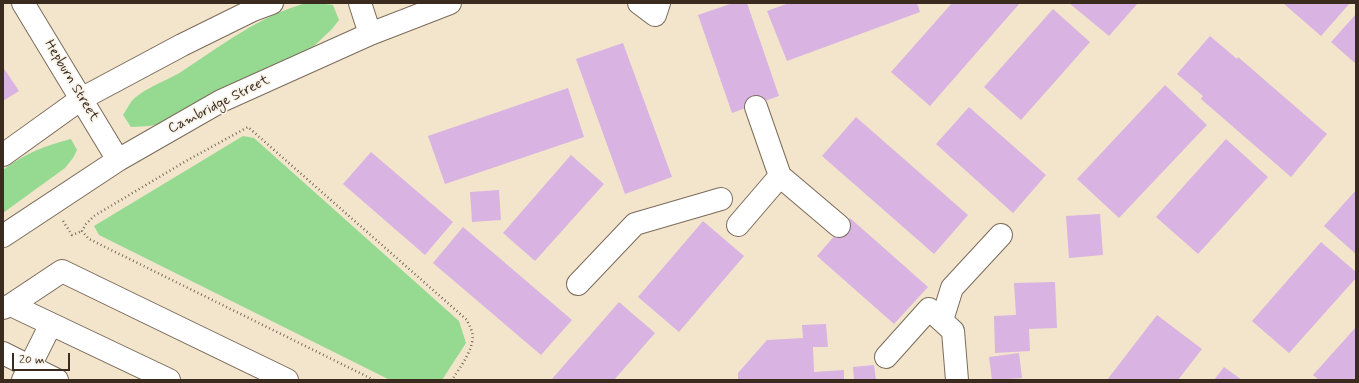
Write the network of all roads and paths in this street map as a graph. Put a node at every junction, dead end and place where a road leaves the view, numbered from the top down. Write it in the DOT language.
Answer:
graph roads {
  1 [pos="23,3"];
  2 [pos="272,3"];
  3 [pos="360,3"];
  4 [pos="450,3"];
  5 [pos="639,3"];
  6 [pos="659,3"];
  7 [pos="370,34"];
  8 [pos="81,98"];
  9 [pos="756,107"];
  10 [pos="3,155"];
  11 [pos="118,160"];
  12 [pos="780,176"];
  13 [pos="721,199"];
  14 [pos="52,204"];
  15 [pos="738,225"];
  16 [pos="840,226"];
  17 [pos="82,231"];
  18 [pos="1001,235"];
  19 [pos="3,236"];
  20 [pos="578,284"];
  21 [pos="7,307"];
  22 [pos="942,320"];
  23 [pos="51,324"];
  24 [pos="3,353"];
  25 [pos="886,357"];
  26 [pos="26,373"];
  27 [pos="282,379"];
  28 [pos="57,380"];
  29 [pos="169,380"];
  30 [pos="374,380"];
  31 [pos="452,380"];
  32 [pos="957,380"];
  1 -- 8 [label="street, Hepburn Street"];
  2 -- 8 [label="street"];
  3 -- 7 [label="street"];
  4 -- 7 [label="street, Cambridge Street"];
  5 -- 6 [label="street"];
  7 -- 11 [label="street, Cambridge Street"];
  8 -- 10 [label="street"];
  8 -- 11 [label="street, Hepburn Street"];
  9 -- 12 [label="street"];
  11 -- 14 [label="street, Cambridge Street"];
  12 -- 15 [label="street"];
  12 -- 16 [label="street"];
  13 -- 20 [label="street"];
  14 -- 17 [label="path"];
  14 -- 19 [label="street, Cambridge Street"];
  17 -- 30 [label="path"];
  17 -- 31 [label="path"];
  18 -- 22 [label="street"];
  21 -- 23 [label="street"];
  21 -- 27 [label="street"];
  22 -- 25 [label="street"];
  22 -- 32 [label="street"];
  23 -- 26 [label="street"];
  23 -- 29 [label="street"];
  24 -- 26 [label="street"];
  26 -- 28 [label="street"];
}
